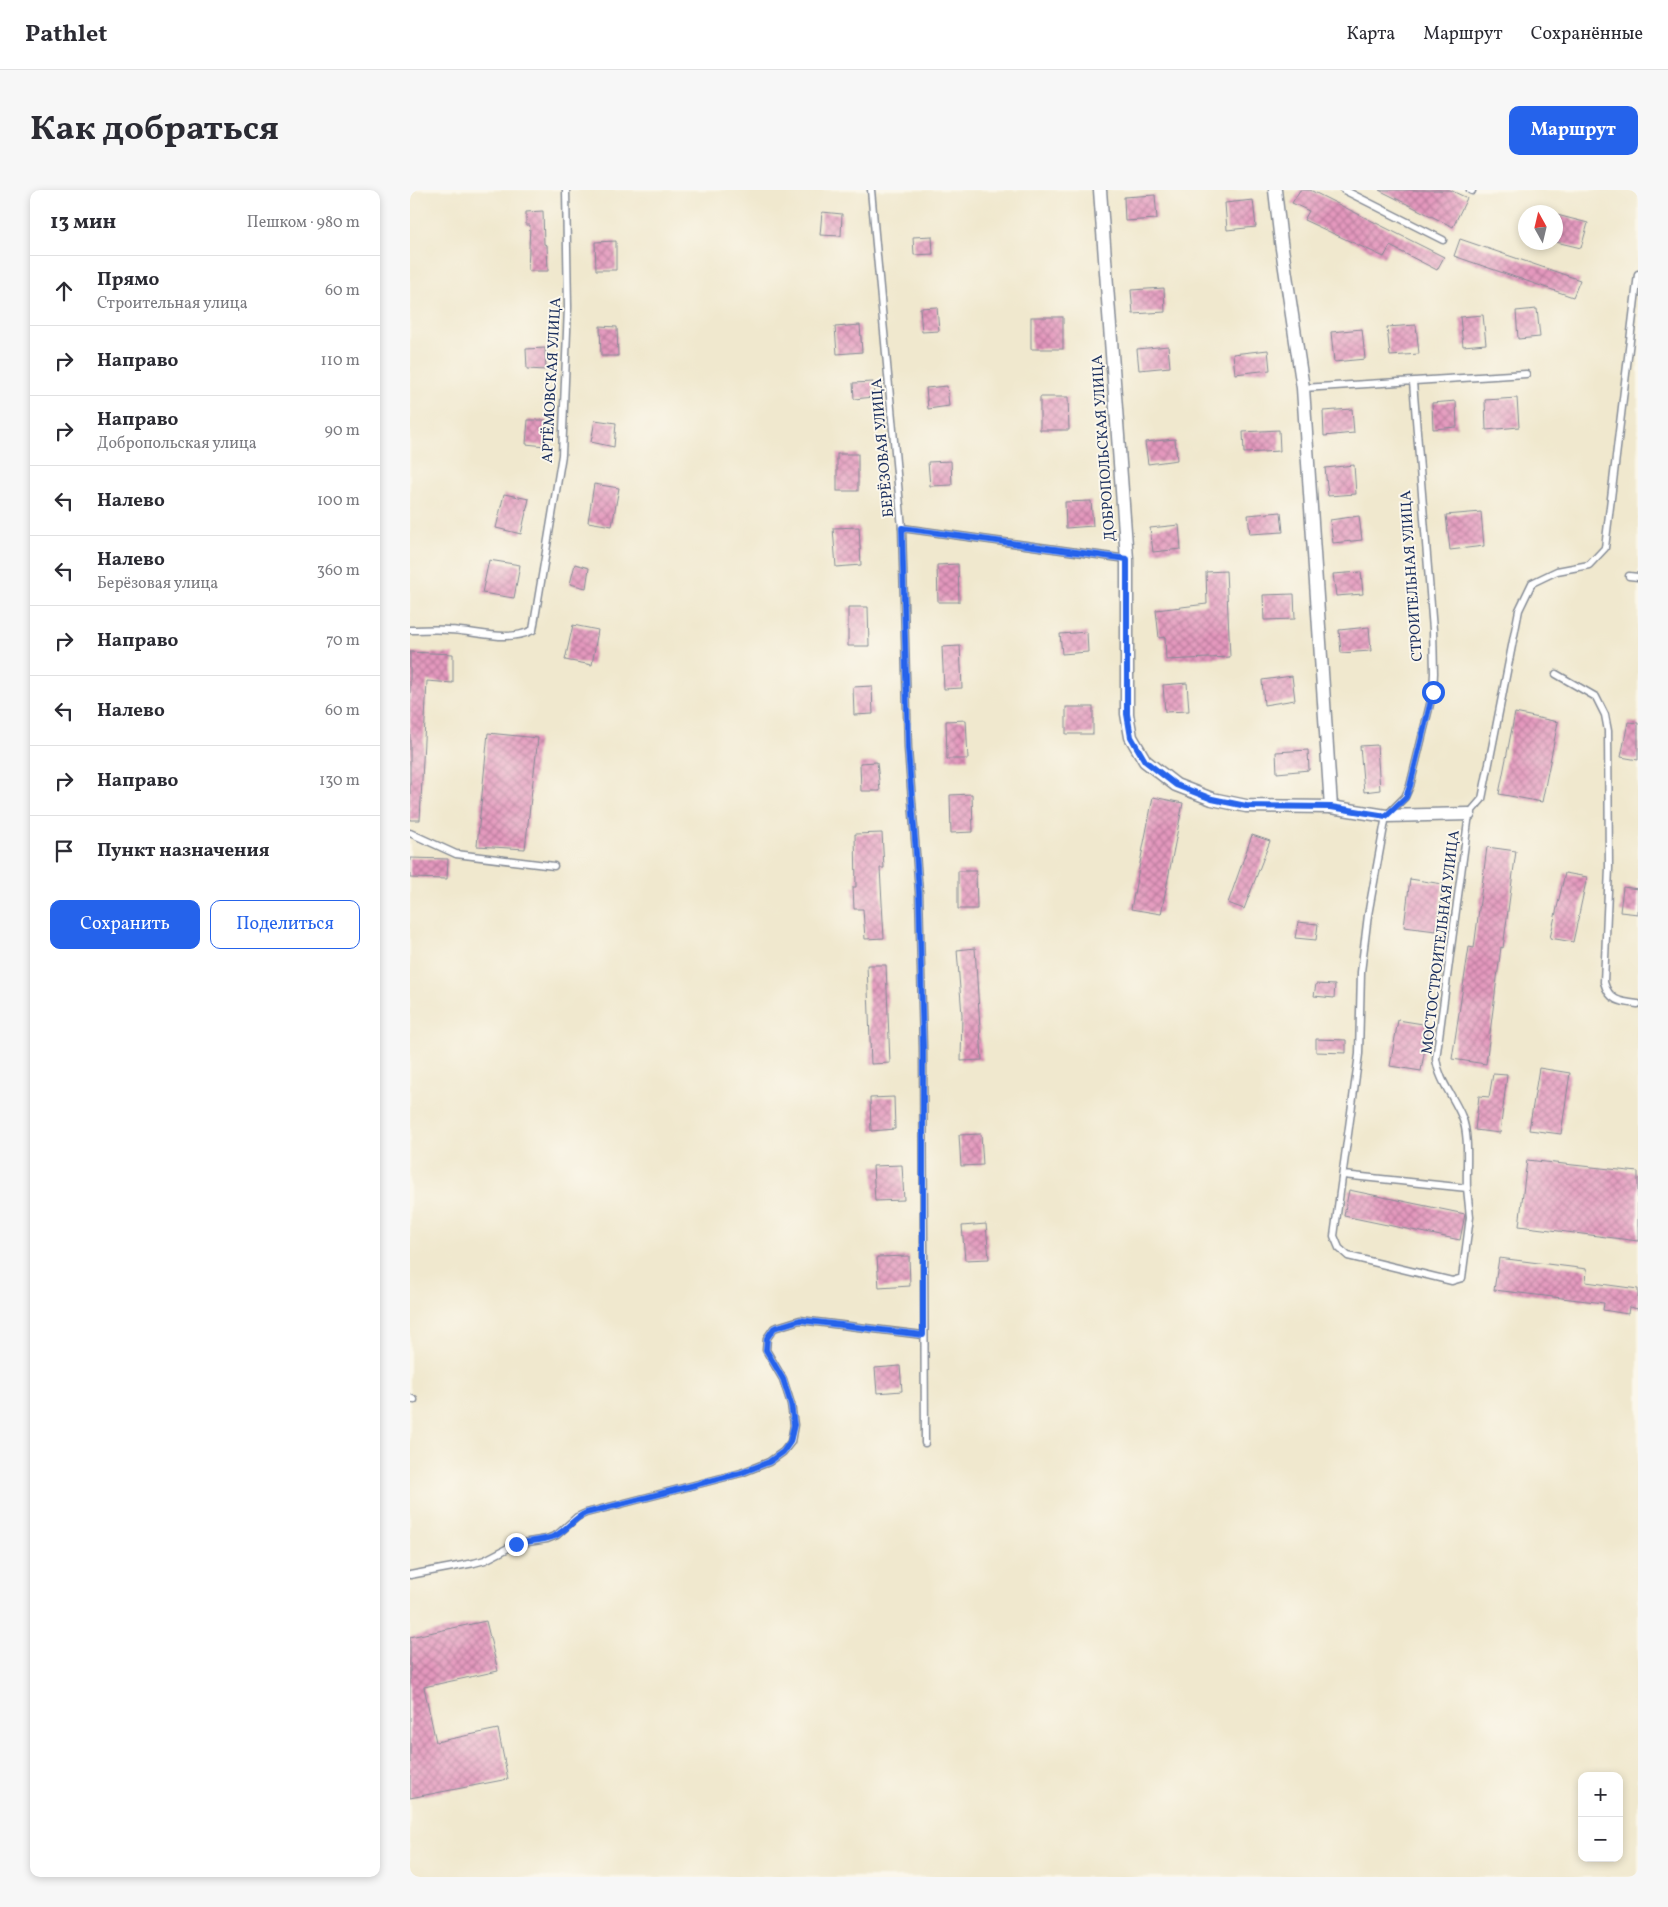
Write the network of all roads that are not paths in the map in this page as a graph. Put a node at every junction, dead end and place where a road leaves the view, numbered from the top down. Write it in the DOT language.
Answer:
graph roads {
  1 [pos="566,190"];
  2 [pos="871,190"];
  3 [pos="1100,190"];
  4 [pos="1275,190"];
  5 [pos="1344,190"];
  6 [pos="1443,240"];
  7 [pos="1638,274"];
  8 [pos="1526,374"];
  9 [pos="1413,382"];
  10 [pos="1303,388"];
  11 [pos="902,528"];
  12 [pos="1127,559"];
  13 [pos="1628,576"];
  14 [pos="1638,577"];
  15 [pos="410,630"];
  16 [pos="1556,674"];
  17 [pos="1331,807"];
  18 [pos="1469,814"];
  19 [pos="1386,816"];
  20 [pos="410,834"];
  21 [pos="554,866"];
  22 [pos="1638,1004"];
  23 [pos="1343,1175"];
  24 [pos="1467,1188"];
  25 [pos="923,1335"];
  26 [pos="925,1443"];
  27 [pos="410,1575"];
  1 -- 15 [label="lane, АРТЁМОВСКАЯ УЛИЦА"];
  2 -- 11 [label="lane, БЕРЁЗОВАЯ УЛИЦА"];
  3 -- 12 [label="street, ДОБРОПОЛЬСКАЯ УЛИЦА"];
  4 -- 10 [label="street"];
  5 -- 6 [label="lane"];
  7 -- 18 [label="lane"];
  8 -- 9 [label="lane"];
  9 -- 10 [label="lane"];
  9 -- 19 [label="lane, СТРОИТЕЛЬНАЯ УЛИЦА"];
  10 -- 17 [label="street"];
  11 -- 12 [label="lane"];
  11 -- 25 [label="lane, БЕРЁЗОВАЯ УЛИЦА"];
  12 -- 17 [label="street, ДОБРОПОЛЬСКАЯ УЛИЦА"];
  13 -- 14 [label="lane"];
  16 -- 22 [label="lane"];
  17 -- 19 [label="street"];
  18 -- 19 [label="street"];
  18 -- 24 [label="lane, МОСТОСТРОИТЕЛЬНАЯ УЛИЦА"];
  19 -- 23 [label="lane"];
  20 -- 21 [label="lane"];
  23 -- 24 [label="lane"];
  23 -- 24 [label="lane, МОСТОСТРОИТЕЛЬНАЯ УЛИЦА"];
  25 -- 26 [label="lane, БЕРЁЗОВАЯ УЛИЦА"];
  25 -- 27 [label="lane"];
}
